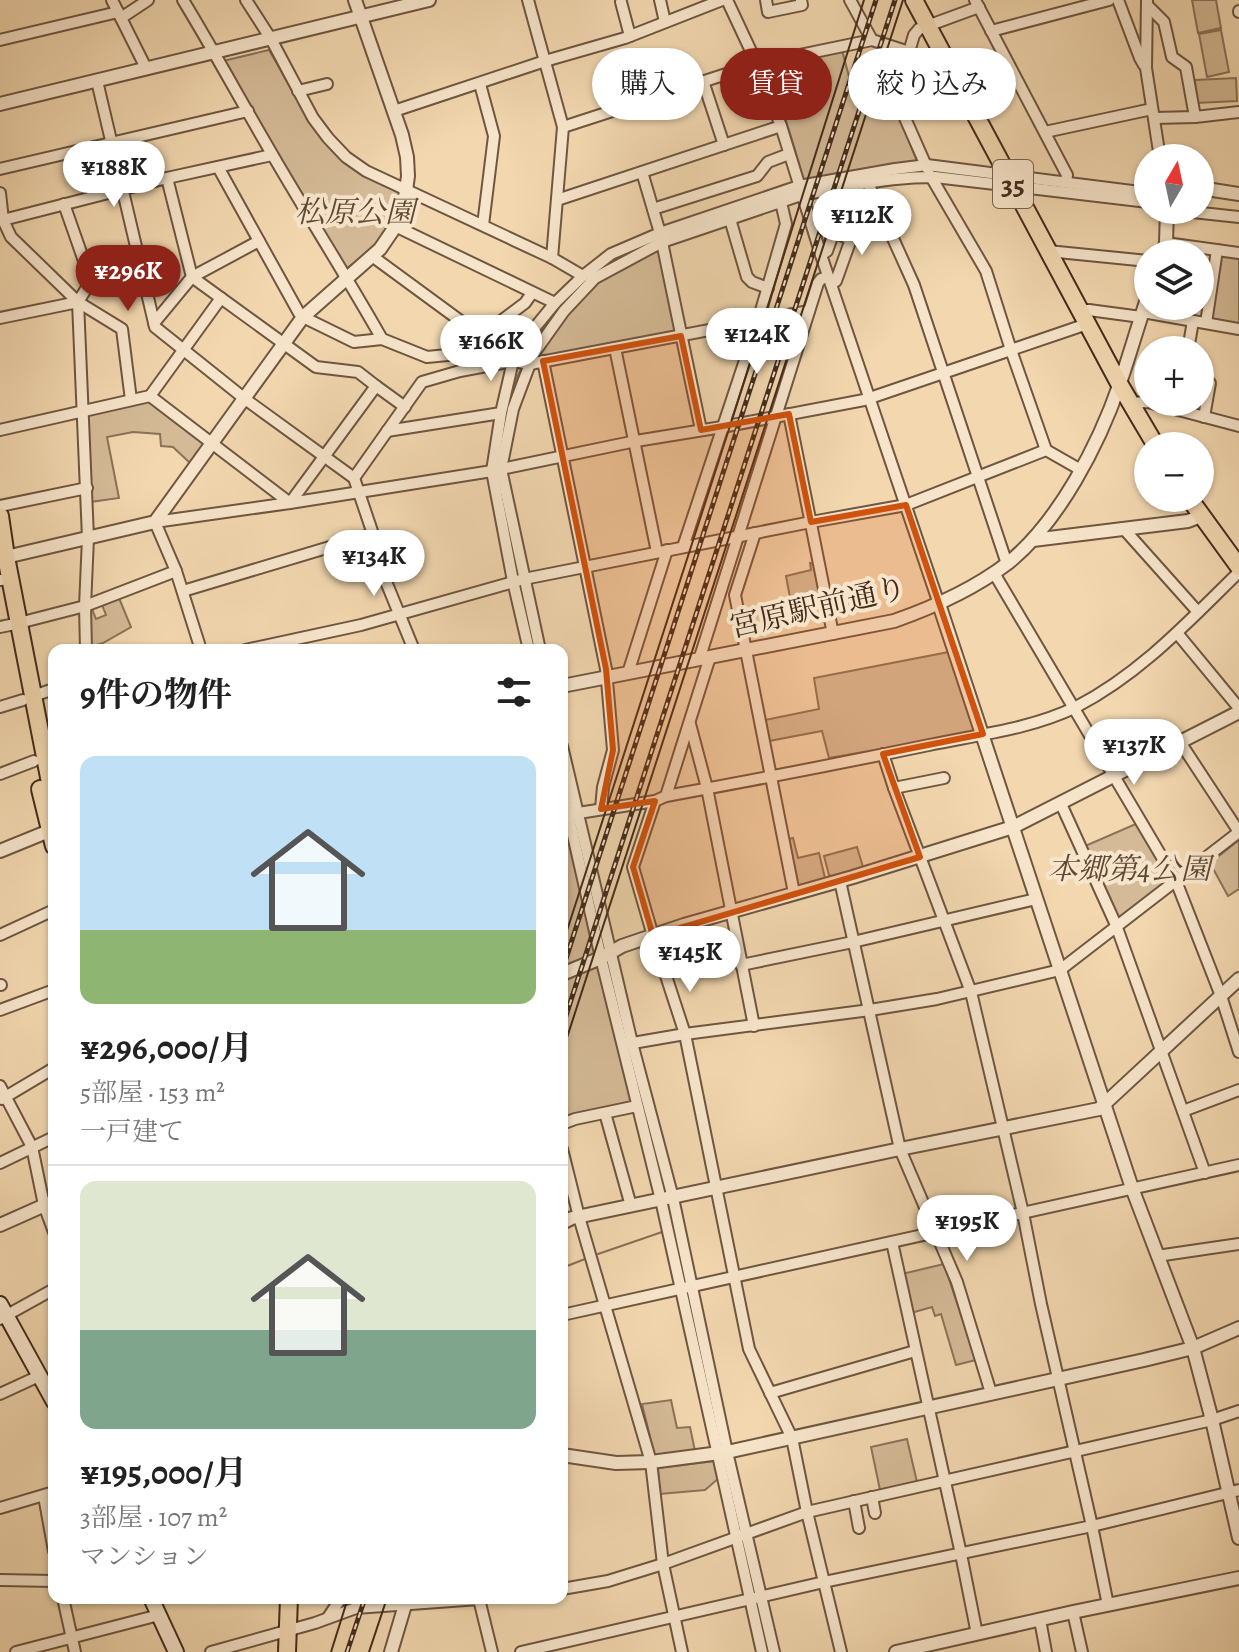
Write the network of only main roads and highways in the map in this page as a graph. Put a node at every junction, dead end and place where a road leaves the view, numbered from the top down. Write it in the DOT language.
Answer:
graph roads {
  1 [pos="914,0"];
  2 [pos="1148,432"];
  3 [pos="1198,512"];
  4 [pos="0,516"];
  5 [pos="2,569"];
  6 [pos="1239,570"];
  7 [pos="10,625"];
  8 [pos="44,757"];
  9 [pos="48,792"];
  10 [pos="2,1313"];
  11 [pos="47,1382"];
  12 [pos="154,1604"];
  13 [pos="290,1604"];
  14 [pos="297,1604"];
  15 [pos="293,1629"];
  16 [pos="176,1652"];
  17 [pos="287,1652"];
  18 [pos="297,1652"];
  1 -- 2 [label="main road, 35"];
  3 -- 6 [label="main road"];
  4 -- 5 [label="main road"];
  5 -- 7 [label="main road"];
  5 -- 7 [label="main road"];
  7 -- 8 [label="main road"];
  8 -- 9 [label="main road"];
  10 -- 11 [label="main road"];
  12 -- 16 [label="main road"];
  13 -- 15 [label="main road"];
  14 -- 15 [label="main road"];
  15 -- 17 [label="main road"];
  15 -- 18 [label="main road"];
}
